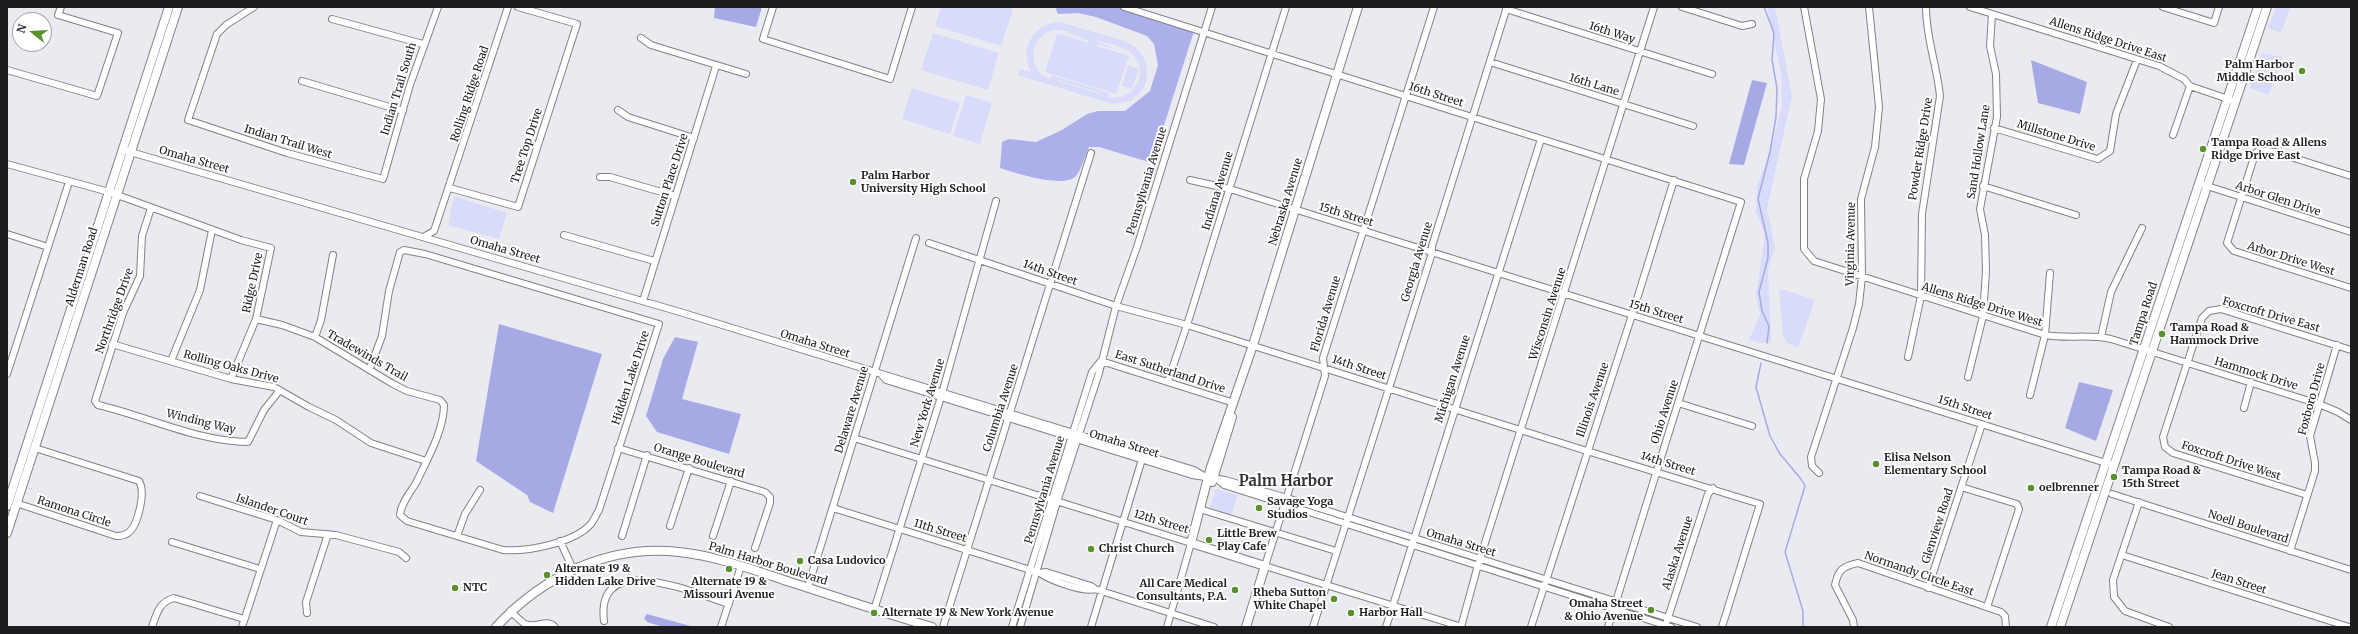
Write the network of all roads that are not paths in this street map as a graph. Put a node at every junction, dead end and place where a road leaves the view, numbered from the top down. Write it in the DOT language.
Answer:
graph roads {
  1 [pos="61,7"];
  2 [pos="169,7"];
  3 [pos="178,7"];
  4 [pos="254,7"];
  5 [pos="438,7"];
  6 [pos="508,7"];
  7 [pos="518,7"];
  8 [pos="773,7"];
  9 [pos="912,7"];
  10 [pos="1124,7"];
  11 [pos="1212,7"];
  12 [pos="1286,7"];
  13 [pos="1358,7"];
  14 [pos="1434,7"];
  15 [pos="1654,7"];
  16 [pos="1682,7"];
  17 [pos="1804,7"];
  18 [pos="1869,7"];
  19 [pos="1926,7"];
  20 [pos="1970,7"];
  21 [pos="2163,7"];
  22 [pos="2219,7"];
  23 [pos="2258,7"];
  24 [pos="2267,7"];
  25 [pos="1507,8"];
  26 [pos="1992,14"];
  27 [pos="332,20"];
  28 [pos="1752,24"];
  29 [pos="1204,32"];
  30 [pos="2252,37"];
  31 [pos="641,38"];
  32 [pos="423,44"];
  33 [pos="1641,52"];
  34 [pos="1271,53"];
  35 [pos="2137,60"];
  36 [pos="1490,62"];
  37 [pos="716,66"];
  38 [pos="7,70"];
  39 [pos="1338,73"];
  40 [pos="746,74"];
  41 [pos="1712,74"];
  42 [pos="302,80"];
  43 [pos="2190,86"];
  44 [pos="1406,96"];
  45 [pos="2231,100"];
  46 [pos="1625,104"];
  47 [pos="618,110"];
  48 [pos="403,111"];
  49 [pos="1472,117"];
  50 [pos="1693,126"];
  51 [pos="1994,128"];
  52 [pos="2174,135"];
  53 [pos="694,138"];
  54 [pos="1541,138"];
  55 [pos="126,151"];
  56 [pos="1091,153"];
  57 [pos="1607,160"];
  58 [pos="7,164"];
  59 [pos="2351,176"];
  60 [pos="600,177"];
  61 [pos="383,179"];
  62 [pos="1190,180"];
  63 [pos="1674,180"];
  64 [pos="69,182"];
  65 [pos="2203,185"];
  66 [pos="1983,186"];
  67 [pos="450,188"];
  68 [pos="1230,189"];
  69 [pos="109,192"];
  70 [pos="117,195"];
  71 [pos="675,196"];
  72 [pos="2241,198"];
  73 [pos="996,201"];
  74 [pos="1741,202"];
  75 [pos="151,208"];
  76 [pos="1295,210"];
  77 [pos="2076,214"];
  78 [pos="2142,228"];
  79 [pos="212,230"];
  80 [pos="1364,230"];
  81 [pos="2351,232"];
  82 [pos="7,234"];
  83 [pos="564,235"];
  84 [pos="424,236"];
  85 [pos="916,238"];
  86 [pos="929,243"];
  87 [pos="48,247"];
  88 [pos="1432,253"];
  89 [pos="333,255"];
  90 [pos="980,260"];
  91 [pos="654,261"];
  92 [pos="1498,274"];
  93 [pos="2050,274"];
  94 [pos="1862,277"];
  95 [pos="1052,284"];
  96 [pos="2351,288"];
  97 [pos="1565,294"];
  98 [pos="1921,296"];
  99 [pos="643,301"];
  100 [pos="1116,306"];
  101 [pos="1632,315"];
  102 [pos="1983,316"];
  103 [pos="256,319"];
  104 [pos="1187,325"];
  105 [pos="1699,335"];
  106 [pos="2045,335"];
  107 [pos="315,337"];
  108 [pos="2101,337"];
  109 [pos="112,344"];
  110 [pos="1253,345"];
  111 [pos="2337,345"];
  112 [pos="2143,350"];
  113 [pos="2351,350"];
  114 [pos="2152,353"];
  115 [pos="1908,357"];
  116 [pos="171,361"];
  117 [pos="1101,361"];
  118 [pos="2186,363"];
  119 [pos="370,368"];
  120 [pos="1325,368"];
  121 [pos="873,372"];
  122 [pos="7,374"];
  123 [pos="1968,377"];
  124 [pos="1837,378"];
  125 [pos="231,379"];
  126 [pos="1168,381"];
  127 [pos="2251,382"];
  128 [pos="1388,388"];
  129 [pos="280,390"];
  130 [pos="942,394"];
  131 [pos="2030,395"];
  132 [pos="96,396"];
  133 [pos="1678,402"];
  134 [pos="1234,403"];
  135 [pos="2319,404"];
  136 [pos="2244,408"];
  137 [pos="1454,409"];
  138 [pos="1011,412"];
  139 [pos="1009,419"];
  140 [pos="2351,420"];
  141 [pos="1982,424"];
  142 [pos="1752,426"];
  143 [pos="1522,430"];
  144 [pos="1076,436"];
  145 [pos="854,438"];
  146 [pos="35,448"];
  147 [pos="618,448"];
  148 [pos="1587,451"];
  149 [pos="647,455"];
  150 [pos="1142,457"];
  151 [pos="922,459"];
  152 [pos="426,461"];
  153 [pos="2104,462"];
  154 [pos="2114,465"];
  155 [pos="689,468"];
  156 [pos="1656,471"];
  157 [pos="1818,473"];
  158 [pos="1211,478"];
  159 [pos="989,480"];
  160 [pos="731,481"];
  161 [pos="11,482"];
  162 [pos="1961,487"];
  163 [pos="1713,488"];
  164 [pos="480,490"];
  165 [pos="2112,494"];
  166 [pos="2307,495"];
  167 [pos="200,496"];
  168 [pos="1054,501"];
  169 [pos="1286,501"];
  170 [pos="2139,502"];
  171 [pos="16,503"];
  172 [pos="7,506"];
  173 [pos="833,508"];
  174 [pos="1203,510"];
  175 [pos="400,516"];
  176 [pos="277,520"];
  177 [pos="1346,520"];
  178 [pos="1123,522"];
  179 [pos="670,526"];
  180 [pos="900,530"];
  181 [pos="7,533"];
  182 [pos="1276,533"];
  183 [pos="328,534"];
  184 [pos="457,536"];
  185 [pos="622,536"];
  186 [pos="713,536"];
  187 [pos="560,541"];
  188 [pos="1411,541"];
  189 [pos="172,542"];
  190 [pos="1191,543"];
  191 [pos="755,548"];
  192 [pos="968,550"];
  193 [pos="1336,551"];
  194 [pos="2290,551"];
  195 [pos="2122,555"];
  196 [pos="406,558"];
  197 [pos="1479,562"];
  198 [pos="741,566"];
  199 [pos="1264,566"];
  200 [pos="260,569"];
  201 [pos="573,569"];
  202 [pos="2351,570"];
  203 [pos="1036,571"];
  204 [pos="1544,583"];
  205 [pos="1326,585"];
  206 [pos="808,587"];
  207 [pos="1928,588"];
  208 [pos="1102,591"];
  209 [pos="1615,601"];
  210 [pos="729,604"];
  211 [pos="1392,606"];
  212 [pos="1987,607"];
  213 [pos="1613,608"];
  214 [pos="874,610"];
  215 [pos="510,611"];
  216 [pos="307,613"];
  217 [pos="1171,614"];
  218 [pos="1668,618"];
  219 [pos="244,619"];
  220 [pos="604,621"];
  221 [pos="1668,626"];
  222 [pos="152,627"];
  223 [pos="242,627"];
  224 [pos="496,627"];
  225 [pos="555,627"];
  226 [pos="721,627"];
  227 [pos="932,627"];
  228 [pos="943,627"];
  229 [pos="1012,627"];
  230 [pos="1020,627"];
  231 [pos="1091,627"];
  232 [pos="1167,627"];
  233 [pos="1214,627"];
  234 [pos="1246,627"];
  235 [pos="1313,627"];
  236 [pos="1386,627"];
  237 [pos="1462,627"];
  238 [pos="1531,627"];
  239 [pos="1608,627"];
  240 [pos="1697,627"];
  241 [pos="1722,627"];
  242 [pos="1854,627"];
  243 [pos="2006,627"];
  244 [pos="2051,627"];
  245 [pos="2060,627"];
  246 [pos="2169,627"];
  247 [pos="2349,627"];
  1 -- 38 [label="street"];
  2 -- 55 [label="main road, Alderman Road"];
  3 -- 55 [label="main road, Alderman Road"];
  4 -- 61 [label="street, Indian Trail West"];
  5 -- 32 [label="street, Indian Trail South"];
  6 -- 67 [label="street, Rolling Ridge Road"];
  7 -- 67 [label="street, Tree Top Drive"];
  8 -- 9 [label="street"];
  10 -- 29 [label="street, 16th Street"];
  11 -- 29 [label="street, Pennsylvania Avenue"];
  12 -- 34 [label="street, Indiana Avenue"];
  13 -- 39 [label="main road, Nebraska Avenue"];
  14 -- 44 [label="street, Florida Avenue"];
  15 -- 33 [label="street, Wisconsin Avenue"];
  16 -- 28 [label="street"];
  17 -- 94 [label="street, Allens Ridge Drive West"];
  18 -- 94 [label="street, Virginia Avenue"];
  19 -- 98 [label="street, Powder Ridge Drive"];
  20 -- 26 [label="street, Allens Ridge Drive East"];
  21 -- 22 [label="street"];
  23 -- 30 [label="main road, Tampa Road"];
  24 -- 30 [label="main road, Tampa Road"];
  25 -- 33 [label="street, 16th Way"];
  25 -- 36 [label="street, Georgia Avenue"];
  26 -- 35 [label="street, Allens Ridge Drive East"];
  26 -- 51 [label="street, Sand Hollow Lane"];
  27 -- 32 [label="street"];
  29 -- 34 [label="street, 16th Street"];
  29 -- 100 [label="street, Pennsylvania Avenue"];
  30 -- 45 [label="main road, Tampa Road"];
  31 -- 37 [label="street"];
  32 -- 48 [label="street, Indian Trail South"];
  33 -- 41 [label="street, 16th Way"];
  33 -- 46 [label="street, Wisconsin Avenue"];
  34 -- 39 [label="street, 16th Street"];
  34 -- 68 [label="street, Indiana Avenue"];
  35 -- 43 [label="street, Allens Ridge Drive East"];
  35 -- 51 [label="street, Millstone Drive"];
  36 -- 46 [label="street, 16th Lane"];
  36 -- 49 [label="street, Georgia Avenue"];
  37 -- 40 [label="street"];
  37 -- 53 [label="street, Sutton Place Drive"];
  39 -- 44 [label="street, 16th Street"];
  39 -- 76 [label="main road, Nebraska Avenue"];
  42 -- 48 [label="street"];
  43 -- 45 [label="street, Allens Ridge Drive East"];
  43 -- 52 [label="street"];
  44 -- 49 [label="street, 16th Street"];
  44 -- 80 [label="street, Florida Avenue"];
  45 -- 65 [label="main road, Tampa Road"];
  46 -- 50 [label="street, 16th Lane"];
  46 -- 57 [label="street, Wisconsin Avenue"];
  47 -- 53 [label="street"];
  48 -- 61 [label="street, Indian Trail South"];
  49 -- 54 [label="street, 16th Street"];
  49 -- 88 [label="street, Georgia Avenue"];
  51 -- 66 [label="street, Sand Hollow Lane"];
  53 -- 71 [label="street, Sutton Place Drive"];
  54 -- 57 [label="street, 16th Street"];
  54 -- 92 [label="street, Michigan Avenue"];
  55 -- 69 [label="main road, Alderman Road"];
  55 -- 70 [label="main road, Alderman Road"];
  55 -- 84 [label="street, Omaha Street"];
  56 -- 95 [label="street, Columbia Avenue"];
  57 -- 63 [label="street, 16th Street"];
  57 -- 97 [label="street, Wisconsin Avenue"];
  58 -- 64 [label="street"];
  59 -- 72 [label="street"];
  60 -- 71 [label="street"];
  62 -- 68 [label="street, 15th Street"];
  63 -- 74 [label="street, 16th Street"];
  63 -- 101 [label="street, Illinois Avenue"];
  64 -- 69 [label="street"];
  64 -- 87 [label="street"];
  65 -- 72 [label="street, Arbor Glen Drive"];
  65 -- 112 [label="main road, Tampa Road"];
  65 -- 114 [label="main road, Tampa Road"];
  66 -- 77 [label="street"];
  66 -- 102 [label="street, Sand Hollow Lane"];
  67 -- 84 [label="street, Rolling Ridge Road"];
  68 -- 76 [label="street, 15th Street"];
  68 -- 104 [label="street, Indiana Avenue"];
  69 -- 70 [label="street"];
  69 -- 161 [label="main road, Alderman Road"];
  70 -- 75 [label="street"];
  70 -- 146 [label="main road, Alderman Road"];
  71 -- 91 [label="street, Sutton Place Drive"];
  72 -- 81 [label="street, Arbor Glen Drive"];
  72 -- 96 [label="street, Arbor Drive West"];
  73 -- 90 [label="street, New York Avenue"];
  74 -- 105 [label="street, Ohio Avenue"];
  75 -- 79 [label="street"];
  75 -- 109 [label="street, Northridge Drive"];
  76 -- 80 [label="street, 15th Street"];
  76 -- 110 [label="main road, Nebraska Avenue"];
  78 -- 108 [label="street"];
  79 -- 103 [label="street, Ridge Drive"];
  79 -- 116 [label="street"];
  80 -- 88 [label="street, 15th Street"];
  80 -- 120 [label="street, Florida Avenue"];
  82 -- 87 [label="street"];
  83 -- 91 [label="street"];
  84 -- 99 [label="street, Omaha Street"];
  85 -- 121 [label="street, Delaware Avenue"];
  86 -- 90 [label="street, 14th Street"];
  87 -- 122 [label="street"];
  88 -- 92 [label="street, 15th Street"];
  88 -- 128 [label="street, Georgia Avenue"];
  89 -- 107 [label="street"];
  90 -- 95 [label="street, 14th Street"];
  90 -- 130 [label="street, New York Avenue"];
  91 -- 99 [label="street, Sutton Place Drive"];
  92 -- 97 [label="street, 15th Street"];
  92 -- 137 [label="street, Michigan Avenue"];
  93 -- 106 [label="street"];
  94 -- 98 [label="street, Allens Ridge Drive West"];
  94 -- 124 [label="street, Virginia Avenue"];
  95 -- 100 [label="street, 14th Street"];
  95 -- 138 [label="street, Columbia Avenue"];
  97 -- 101 [label="street, 15th Street"];
  97 -- 143 [label="street, Wisconsin Avenue"];
  98 -- 102 [label="street, Allens Ridge Drive West"];
  98 -- 115 [label="street, Powder Ridge Drive"];
  99 -- 121 [label="street, Omaha Street"];
  100 -- 104 [label="street, 14th Street"];
  100 -- 117 [label="street, Pennsylvania Avenue"];
  101 -- 105 [label="street, 15th Street"];
  101 -- 148 [label="street, Illinois Avenue"];
  102 -- 106 [label="street, Allens Ridge Drive West"];
  102 -- 123 [label="street, Sand Hollow Lane"];
  103 -- 107 [label="street, Tradewinds Trail"];
  103 -- 125 [label="street, Ridge Drive"];
  104 -- 110 [label="street, 14th Street"];
  104 -- 126 [label="street, Indiana Avenue"];
  105 -- 124 [label="street, 15th Street"];
  105 -- 133 [label="street, Ohio Avenue"];
  106 -- 108 [label="street, Allens Ridge Drive West"];
  106 -- 131 [label="street"];
  107 -- 119 [label="street, Tradewinds Trail"];
  108 -- 112 [label="street, Allens Ridge Drive West"];
  109 -- 116 [label="street, Rolling Oaks Drive"];
  109 -- 132 [label="street, Northridge Drive"];
  110 -- 120 [label="street, 14th Street"];
  110 -- 134 [label="main road, Nebraska Avenue"];
  111 -- 113 [label="street, Foxcroft Drive East"];
  111 -- 118 [label="street, Foxcroft Drive East"];
  111 -- 135 [label="street, Foxboro Drive"];
  112 -- 114 [label="street, Allens Ridge Drive West"];
  112 -- 153 [label="main road, Tampa Road"];
  114 -- 118 [label="street, Hammock Drive"];
  114 -- 154 [label="main road, Tampa Road"];
  116 -- 125 [label="street, Rolling Oaks Drive"];
  117 -- 126 [label="street, East Sutherland Drive"];
  117 -- 144 [label="street, Pennsylvania Avenue"];
  118 -- 127 [label="street, Hammock Drive"];
  118 -- 166 [label="street, Foxcroft Drive West"];
  119 -- 147 [label="street, Hidden Lake Drive"];
  119 -- 152 [label="street, Tradewinds Trail"];
  120 -- 128 [label="street, 14th Street"];
  120 -- 169 [label="street, Florida Avenue"];
  121 -- 130 [label="street, Omaha Street"];
  121 -- 145 [label="street, Delaware Avenue"];
  124 -- 141 [label="street, 15th Street"];
  124 -- 157 [label="street, Virginia Avenue"];
  125 -- 129 [label="street, Rolling Oaks Drive"];
  126 -- 134 [label="street, East Sutherland Drive"];
  127 -- 135 [label="street, Hammock Drive"];
  127 -- 136 [label="street"];
  128 -- 137 [label="street, 14th Street"];
  128 -- 177 [label="street, Georgia Avenue"];
  129 -- 132 [label="street, Winding Way"];
  129 -- 152 [label="street, Rolling Oaks Drive"];
  130 -- 138 [label="street, Omaha Street"];
  130 -- 139 [label="street, Omaha Street"];
  130 -- 151 [label="street, New York Avenue"];
  133 -- 142 [label="street"];
  133 -- 156 [label="street, Ohio Avenue"];
  134 -- 158 [label="main road, Nebraska Avenue"];
  135 -- 140 [label="street, Hammock Drive"];
  135 -- 166 [label="street, Foxboro Drive"];
  137 -- 143 [label="street, 14th Street"];
  137 -- 188 [label="street, Michigan Avenue"];
  138 -- 139 [label="street, Columbia Avenue"];
  138 -- 144 [label="street, Omaha Street"];
  139 -- 144 [label="street, Omaha Street"];
  139 -- 159 [label="street, Columbia Avenue"];
  141 -- 153 [label="street, 15th Street"];
  141 -- 162 [label="street, Glenview Road"];
  143 -- 148 [label="street, 14th Street"];
  143 -- 197 [label="street, Wisconsin Avenue"];
  144 -- 150 [label="street, Omaha Street"];
  144 -- 168 [label="street, Pennsylvania Avenue"];
  145 -- 151 [label="street, 12th Street"];
  145 -- 173 [label="street, Delaware Avenue"];
  146 -- 171 [label="main road, Alderman Road"];
  146 -- 171 [label="street, Ramona Circle"];
  147 -- 149 [label="street, Orange Boulevard"];
  147 -- 187 [label="street, Hidden Lake Drive"];
  148 -- 156 [label="street, 14th Street"];
  148 -- 204 [label="street, Illinois Avenue"];
  149 -- 155 [label="street, Orange Boulevard"];
  149 -- 185 [label="street"];
  150 -- 158 [label="street, Omaha Street"];
  150 -- 178 [label="street"];
  151 -- 159 [label="street, 12th Street"];
  151 -- 180 [label="street, New York Avenue"];
  152 -- 175 [label="street, Tradewinds Trail"];
  153 -- 154 [label="street, 15th Street"];
  153 -- 244 [label="main road, Tampa Road"];
  154 -- 245 [label="main road, Tampa Road"];
  155 -- 160 [label="street, Orange Boulevard"];
  155 -- 179 [label="street"];
  156 -- 163 [label="street, 14th Street"];
  156 -- 209 [label="street, Ohio Avenue"];
  158 -- 169 [label="street, Omaha Street"];
  158 -- 174 [label="main road, Nebraska Avenue"];
  158 -- 190 [label="main road, Nebraska Avenue"];
  159 -- 168 [label="street, 12th Street"];
  159 -- 192 [label="street, Columbia Avenue"];
  160 -- 186 [label="street"];
  160 -- 191 [label="street, Orange Boulevard"];
  161 -- 172 [label="main road, Alderman Road"];
  162 -- 207 [label="street, Glenview Road"];
  162 -- 212 [label="street"];
  163 -- 218 [label="street, Alaska Avenue"];
  163 -- 241 [label="street, 14th Street"];
  164 -- 184 [label="street"];
  165 -- 170 [label="street, Noell Boulevard"];
  166 -- 194 [label="street, Foxboro Drive"];
  167 -- 176 [label="street, Islander Court"];
  168 -- 178 [label="street, 12th Street"];
  168 -- 203 [label="street, Pennsylvania Avenue"];
  169 -- 177 [label="street, Omaha Street"];
  169 -- 182 [label="street, Florida Avenue"];
  170 -- 194 [label="street, Noell Boulevard"];
  170 -- 195 [label="street"];
  171 -- 181 [label="main road, Alderman Road"];
  173 -- 180 [label="street, 11th Street"];
  173 -- 206 [label="street, Delaware Avenue"];
  174 -- 182 [label="street"];
  174 -- 190 [label="main road, Nebraska Avenue"];
  175 -- 184 [label="street, Hidden Lake Drive"];
  176 -- 183 [label="street, Islander Court"];
  176 -- 200 [label="street"];
  177 -- 188 [label="street, Omaha Street"];
  177 -- 193 [label="street, Georgia Avenue"];
  178 -- 190 [label="street, 12th Street"];
  178 -- 208 [label="street"];
  180 -- 192 [label="street, 11th Street"];
  180 -- 214 [label="street, New York Avenue"];
  182 -- 193 [label="street"];
  182 -- 199 [label="street, Florida Avenue"];
  183 -- 196 [label="street, Islander Court"];
  183 -- 216 [label="street"];
  184 -- 187 [label="street, Hidden Lake Drive"];
  187 -- 201 [label="street"];
  188 -- 197 [label="street, Omaha Street"];
  188 -- 211 [label="street, Michigan Avenue"];
  189 -- 200 [label="street"];
  190 -- 199 [label="main road, 12th Street"];
  190 -- 217 [label="street, Nebraska Avenue"];
  192 -- 203 [label="street, 11th Street"];
  192 -- 228 [label="street, Columbia Avenue"];
  193 -- 205 [label="street"];
  194 -- 202 [label="street, Noell Boulevard"];
  195 -- 246 [label="street"];
  195 -- 247 [label="street, Jean Street"];
  197 -- 204 [label="street, Omaha Street"];
  197 -- 237 [label="street, Wisconsin Avenue"];
  198 -- 201 [label="main road, Palm Harbor Boulevard"];
  198 -- 206 [label="main road, Palm Harbor Boulevard"];
  198 -- 210 [label="street"];
  199 -- 205 [label="street, 12th Street"];
  199 -- 234 [label="main road, Florida Avenue"];
  200 -- 219 [label="street"];
  201 -- 215 [label="main road, Palm Harbor Boulevard"];
  203 -- 208 [label="street, 11th Street"];
  203 -- 229 [label="street, Pennsylvania Avenue"];
  203 -- 230 [label="street, Pennsylvania Avenue"];
  204 -- 209 [label="street, Omaha Street"];
  204 -- 213 [label="street, Omaha Street"];
  204 -- 238 [label="street, Illinois Avenue"];
  205 -- 211 [label="street, 12th Street"];
  205 -- 235 [label="street"];
  206 -- 214 [label="main road, Palm Harbor Boulevard"];
  207 -- 212 [label="street, Normandy Circle East"];
  207 -- 242 [label="street, Normandy Circle East"];
  208 -- 217 [label="street, 11th Street"];
  208 -- 231 [label="street"];
  209 -- 213 [label="street, Ohio Avenue"];
  209 -- 218 [label="street, Omaha Street"];
  210 -- 220 [label="street"];
  210 -- 226 [label="street"];
  211 -- 236 [label="street, Michigan Avenue"];
  211 -- 237 [label="street, 12th Street"];
  212 -- 243 [label="street, Normandy Circle East"];
  213 -- 221 [label="street, Omaha Street"];
  213 -- 239 [label="street, Ohio Avenue"];
  214 -- 227 [label="main road, Palm Harbor Boulevard"];
  215 -- 224 [label="main road, Palm Harbor Boulevard"];
  215 -- 225 [label="street"];
  217 -- 232 [label="street, Nebraska Avenue"];
  217 -- 233 [label="street, 11th Street"];
  218 -- 221 [label="street, Alaska Avenue"];
  218 -- 240 [label="street, Omaha Street"];
  219 -- 222 [label="street"];
  219 -- 223 [label="street"];
}
